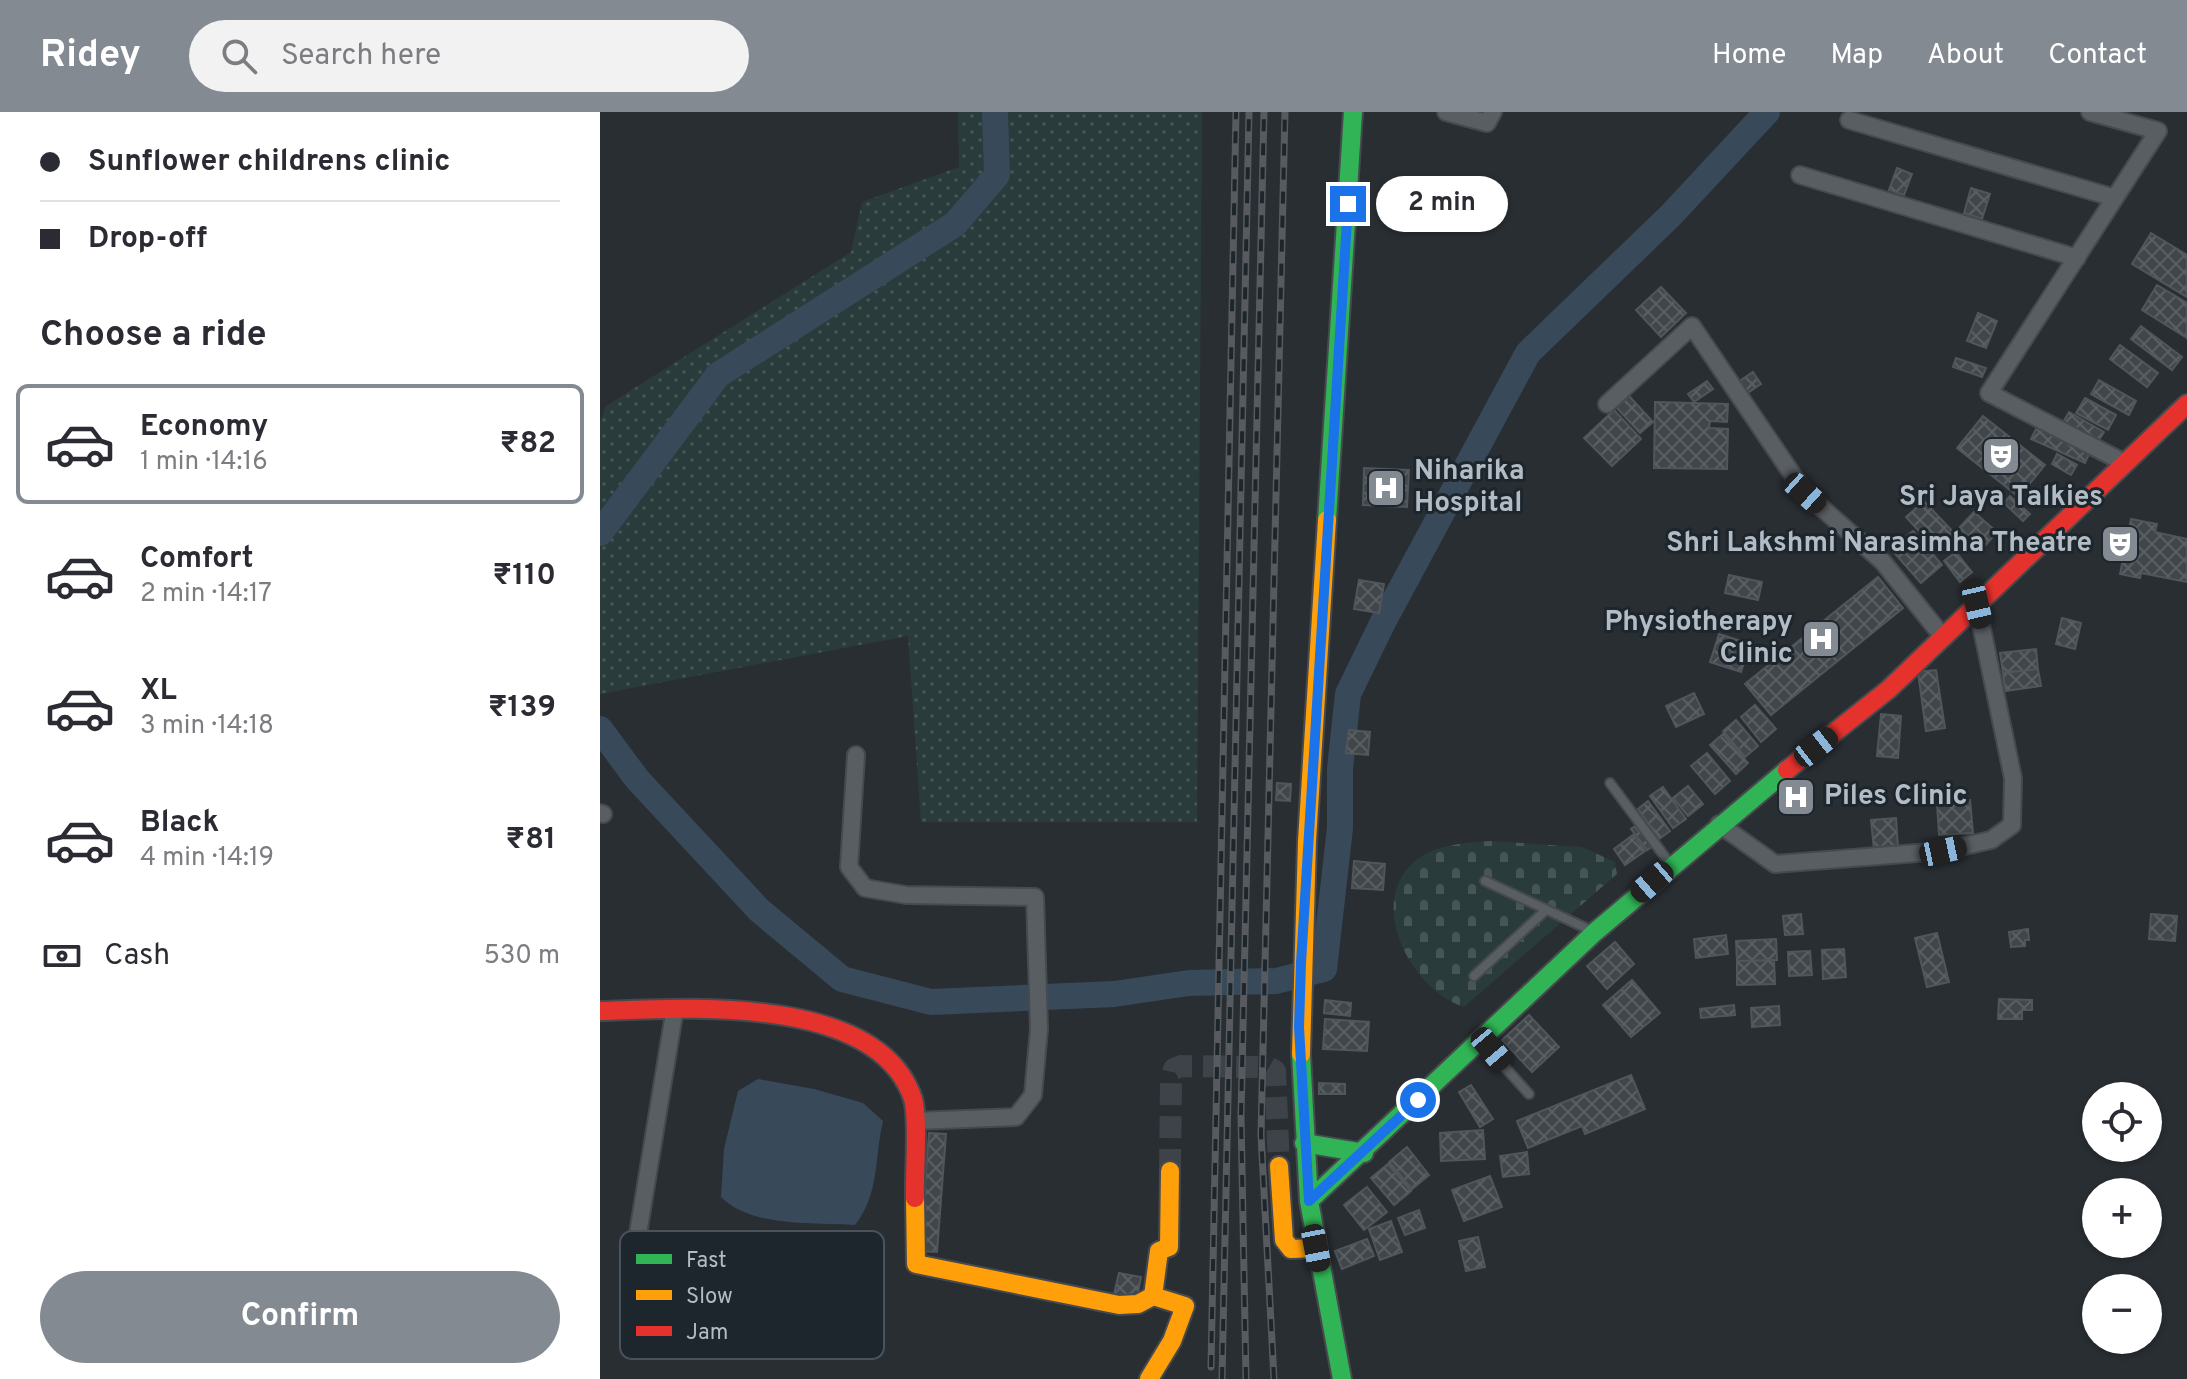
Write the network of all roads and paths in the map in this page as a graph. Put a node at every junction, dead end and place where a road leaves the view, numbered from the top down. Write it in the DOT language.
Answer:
graph roads {
  1 [pos="1353,112"];
  2 [pos="1446,112"];
  3 [pos="1493,112"];
  4 [pos="2090,112"];
  5 [pos="1849,120"];
  6 [pos="1800,175"];
  7 [pos="2115,198"];
  8 [pos="2077,258"];
  9 [pos="1607,404"];
  10 [pos="2187,404"];
  11 [pos="2125,463"];
  12 [pos="1977,605"];
  13 [pos="1943,637"];
  14 [pos="856,755"];
  15 [pos="1610,783"];
  16 [pos="1719,824"];
  17 [pos="1671,865"];
  18 [pos="1485,881"];
  19 [pos="1546,910"];
  20 [pos="1595,932"];
  21 [pos="1474,976"];
  22 [pos="675,1008"];
  23 [pos="600,1011"];
  24 [pos="1479,1041"];
  25 [pos="1529,1094"];
  26 [pos="915,1121"];
  27 [pos="1304,1143"];
  28 [pos="1364,1153"];
  29 [pos="1279,1166"];
  30 [pos="1170,1171"];
  31 [pos="1309,1201"];
  32 [pos="638,1231"];
  33 [pos="1316,1248"];
  34 [pos="1153,1296"];
  35 [pos="1149,1379"];
  36 [pos="1342,1379"];
  1 -- 27 [label="main road"];
  2 -- 3 [label="street"];
  4 -- 7 [label="street"];
  5 -- 7 [label="street"];
  6 -- 8 [label="street"];
  7 -- 8 [label="street"];
  8 -- 11 [label="street"];
  9 -- 13 [label="street"];
  10 -- 11 [label="main road"];
  11 -- 12 [label="main road"];
  12 -- 13 [label="main road"];
  12 -- 16 [label="street"];
  13 -- 16 [label="main road"];
  14 -- 26 [label="street"];
  15 -- 17 [label="lane"];
  16 -- 17 [label="main road"];
  17 -- 20 [label="main road"];
  18 -- 19 [label="lane"];
  19 -- 20 [label="lane"];
  19 -- 21 [label="lane"];
  20 -- 24 [label="main road"];
  22 -- 23 [label="main road"];
  22 -- 26 [label="main road"];
  22 -- 32 [label="street"];
  24 -- 25 [label="lane"];
  24 -- 28 [label="main road"];
  26 -- 34 [label="main road"];
  27 -- 28 [label="main road"];
  27 -- 31 [label="main road"];
  28 -- 31 [label="main road"];
  29 -- 33 [label="main road"];
  30 -- 34 [label="main road"];
  31 -- 33 [label="main road"];
  33 -- 36 [label="main road"];
  34 -- 35 [label="main road"];
}
